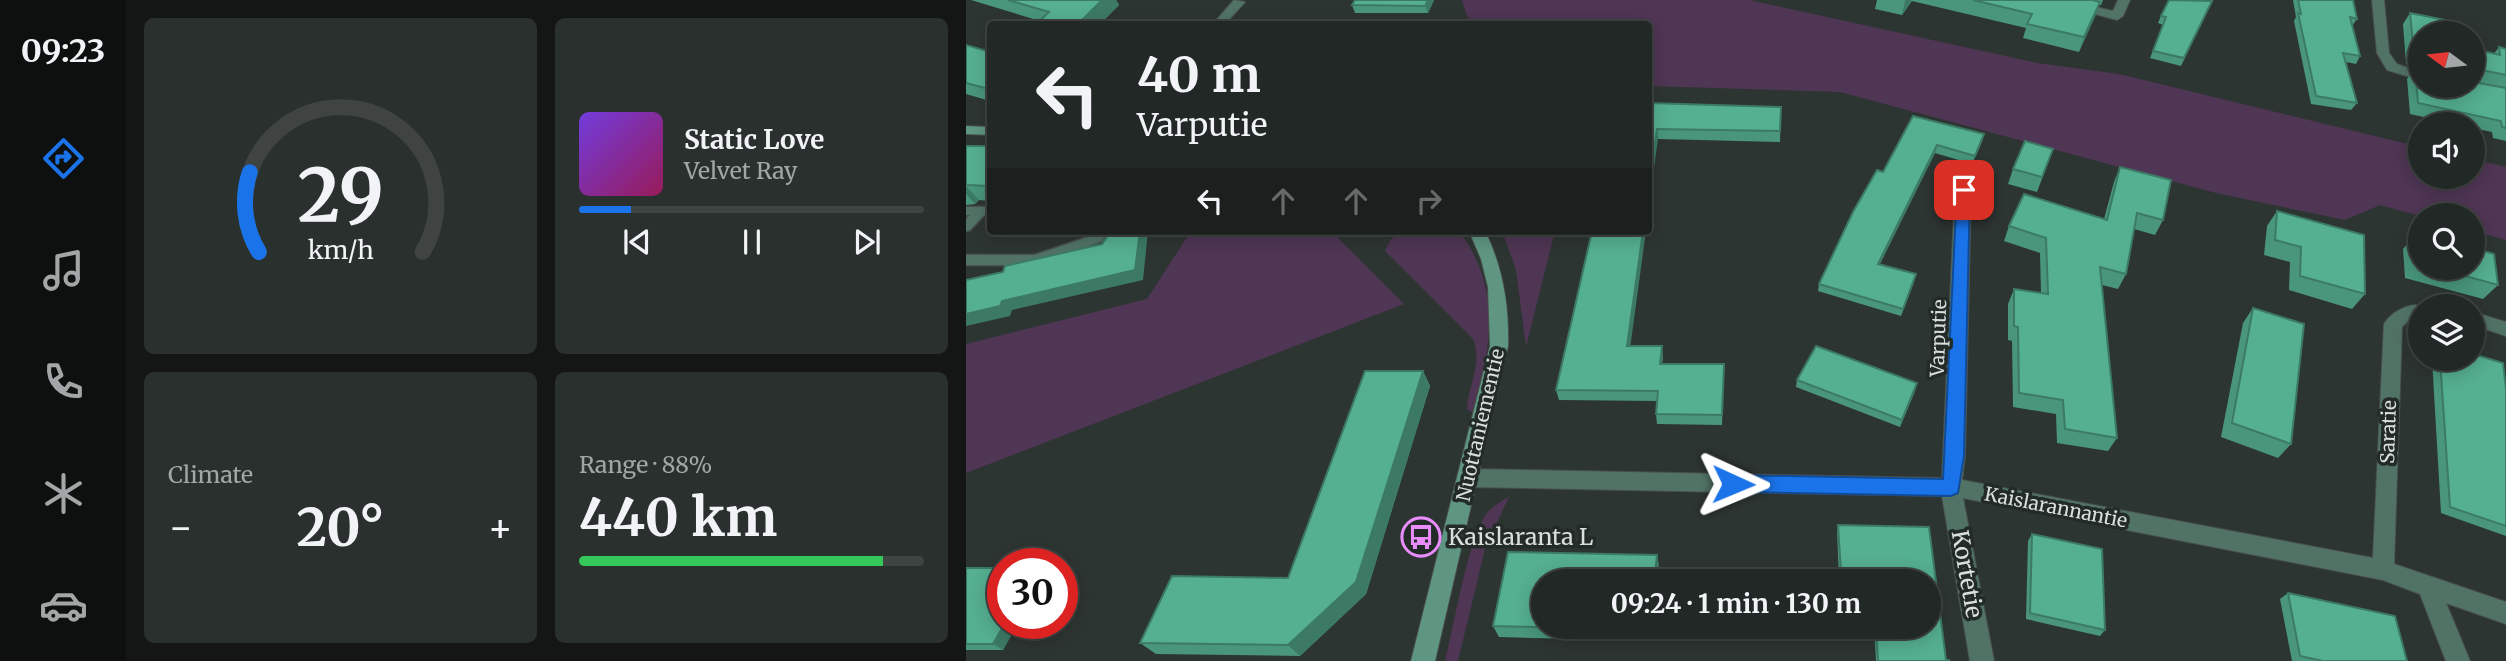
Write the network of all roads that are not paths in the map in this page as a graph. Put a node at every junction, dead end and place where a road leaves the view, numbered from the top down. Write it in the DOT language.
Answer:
graph roads {
  1 [pos="2050,0"];
  2 [pos="2124,0"];
  3 [pos="2378,0"];
  4 [pos="1239,2"];
  5 [pos="1222,21"];
  6 [pos="2408,72"];
  7 [pos="966,130"];
  8 [pos="987,131"];
  9 [pos="1964,190"];
  10 [pos="966,211"];
  11 [pos="986,211"];
  12 [pos="966,227"];
  13 [pos="1100,235"];
  14 [pos="1478,235"];
  15 [pos="966,260"];
  16 [pos="2408,313"];
  17 [pos="2485,323"];
  18 [pos="2506,329"];
  19 [pos="1469,478"];
  20 [pos="1951,487"];
  21 [pos="2383,570"];
  22 [pos="2428,585"];
  23 [pos="2506,613"];
  24 [pos="1423,661"];
  25 [pos="1982,661"];
  26 [pos="2458,661"];
  1 -- 2 [label="street"];
  3 -- 6 [label="street"];
  4 -- 5 [label="street"];
  7 -- 8 [label="street"];
  9 -- 20 [label="street, Varputie"];
  10 -- 11 [label="lane"];
  11 -- 12 [label="lane"];
  13 -- 15 [label="lane"];
  14 -- 19 [label="street, Nuottaniementie"];
  16 -- 21 [label="street, Saratie"];
  17 -- 18 [label="street"];
  19 -- 20 [label="street, Kaislarannantie"];
  19 -- 24 [label="street, Nuottaniementie"];
  20 -- 21 [label="street, Kaislarannantie"];
  20 -- 25 [label="street, Kortetie"];
  21 -- 22 [label="street, Kaislarannantie"];
  22 -- 23 [label="street, Kaislarannantie"];
  22 -- 26 [label="street"];
}
